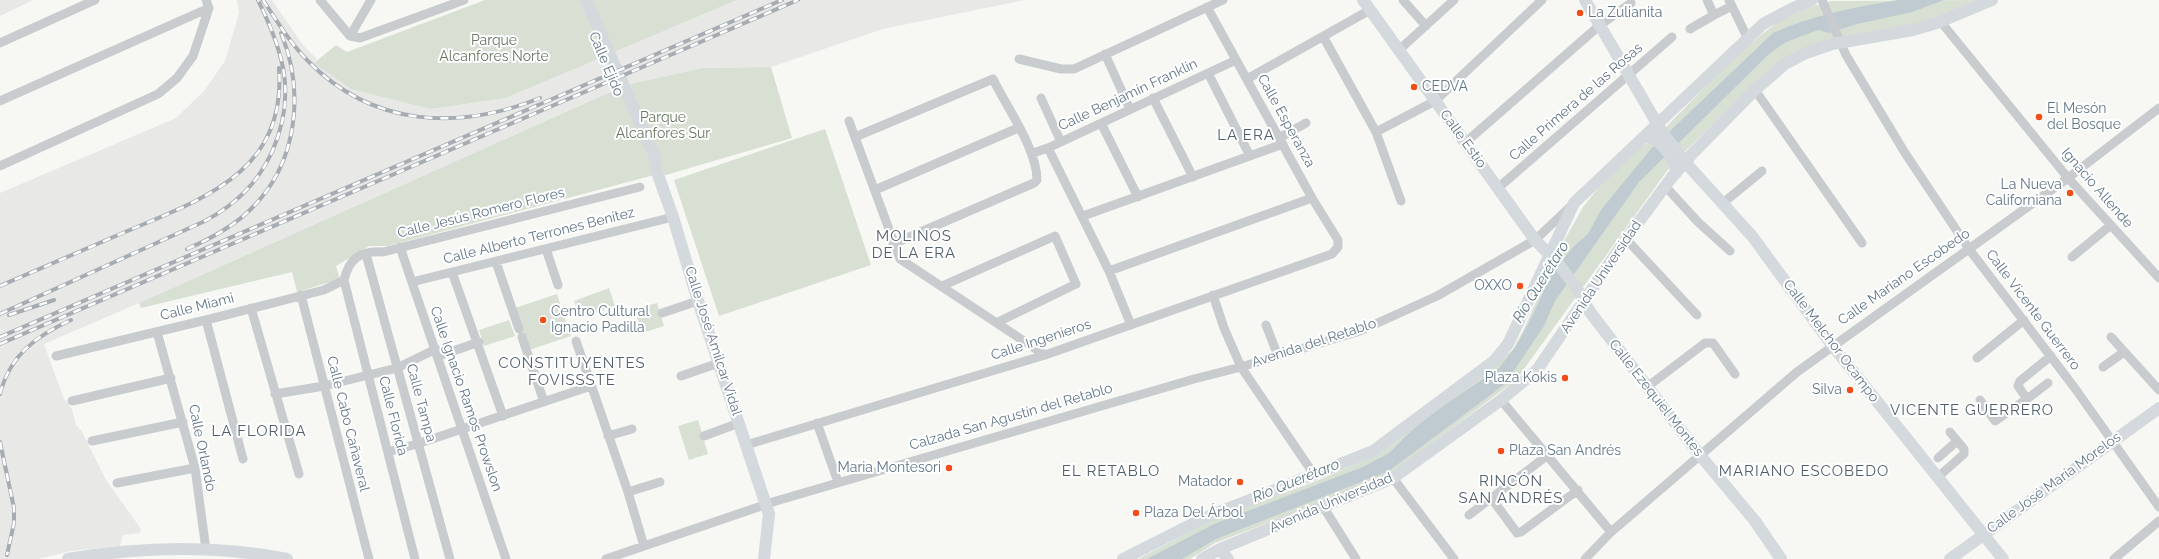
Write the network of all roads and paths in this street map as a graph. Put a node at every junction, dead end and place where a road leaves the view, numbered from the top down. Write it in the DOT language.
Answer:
graph roads {
  1 [pos="95,0"];
  2 [pos="320,0"];
  3 [pos="371,0"];
  4 [pos="464,0"];
  5 [pos="580,0"];
  6 [pos="586,0"];
  7 [pos="1223,0"];
  8 [pos="1404,0"];
  9 [pos="1454,0"];
  10 [pos="1542,0"];
  11 [pos="1585,0"];
  12 [pos="1707,0"];
  13 [pos="1992,0"];
  14 [pos="1819,1"];
  15 [pos="1631,2"];
  16 [pos="1730,3"];
  17 [pos="207,4"];
  18 [pos="1367,5"];
  19 [pos="1207,7"];
  20 [pos="1714,15"];
  21 [pos="1941,22"];
  22 [pos="1600,25"];
  23 [pos="1426,26"];
  24 [pos="1690,28"];
  25 [pos="350,36"];
  26 [pos="1672,37"];
  27 [pos="1837,37"];
  28 [pos="1324,38"];
  29 [pos="1748,39"];
  30 [pos="0,43"];
  31 [pos="1399,50"];
  32 [pos="1105,54"];
  33 [pos="1019,59"];
  34 [pos="1236,60"];
  35 [pos="1208,73"];
  36 [pos="1628,75"];
  37 [pos="1247,79"];
  38 [pos="1755,90"];
  39 [pos="1041,98"];
  40 [pos="1153,98"];
  41 [pos="0,101"];
  42 [pos="1436,101"];
  43 [pos="2159,108"];
  44 [pos="1130,109"];
  45 [pos="849,120"];
  46 [pos="1101,123"];
  47 [pos="1306,123"];
  48 [pos="1018,128"];
  49 [pos="1376,132"];
  50 [pos="1656,134"];
  51 [pos="855,137"];
  52 [pos="1281,141"];
  53 [pos="1061,142"];
  54 [pos="1466,142"];
  55 [pos="1048,148"];
  56 [pos="1032,153"];
  57 [pos="1250,156"];
  58 [pos="1678,158"];
  59 [pos="0,166"];
  60 [pos="1762,171"];
  61 [pos="658,174"];
  62 [pos="1193,177"];
  63 [pos="2068,178"];
  64 [pos="1666,186"];
  65 [pos="640,187"];
  66 [pos="1498,188"];
  67 [pos="875,190"];
  68 [pos="1138,197"];
  69 [pos="1312,198"];
  70 [pos="1401,201"];
  71 [pos="1574,204"];
  72 [pos="1723,204"];
  73 [pos="1083,216"];
  74 [pos="673,217"];
  75 [pos="2111,225"];
  76 [pos="1626,239"];
  77 [pos="1535,240"];
  78 [pos="1862,243"];
  79 [pos="893,244"];
  80 [pos="400,247"];
  81 [pos="1338,247"];
  82 [pos="546,249"];
  83 [pos="1969,249"];
  84 [pos="1730,251"];
  85 [pos="366,254"];
  86 [pos="1553,258"];
  87 [pos="2072,258"];
  88 [pos="496,262"];
  89 [pos="1109,271"];
  90 [pos="452,272"];
  91 [pos="2159,278"];
  92 [pos="344,280"];
  93 [pos="412,282"];
  94 [pos="558,285"];
  95 [pos="942,286"];
  96 [pos="301,295"];
  97 [pos="1213,295"];
  98 [pos="698,301"];
  99 [pos="1584,302"];
  100 [pos="251,308"];
  101 [pos="662,313"];
  102 [pos="1697,315"];
  103 [pos="206,320"];
  104 [pos="2024,320"];
  105 [pos="998,322"];
  106 [pos="1131,325"];
  107 [pos="1266,325"];
  108 [pos="157,332"];
  109 [pos="2110,337"];
  110 [pos="576,341"];
  111 [pos="479,344"];
  112 [pos="1832,345"];
  113 [pos="2124,352"];
  114 [pos="434,353"];
  115 [pos="56,356"];
  116 [pos="1045,356"];
  117 [pos="1278,356"];
  118 [pos="2052,356"];
  119 [pos="1976,358"];
  120 [pos="719,363"];
  121 [pos="1241,367"];
  122 [pos="2103,367"];
  123 [pos="397,368"];
  124 [pos="1735,374"];
  125 [pos="368,375"];
  126 [pos="680,376"];
  127 [pos="171,378"];
  128 [pos="2048,383"];
  129 [pos="324,386"];
  130 [pos="591,386"];
  131 [pos="1647,387"];
  132 [pos="2159,390"];
  133 [pos="275,394"];
  134 [pos="2027,399"];
  135 [pos="1501,400"];
  136 [pos="1980,400"];
  137 [pos="72,401"];
  138 [pos="544,402"];
  139 [pos="2159,408"];
  140 [pos="503,416"];
  141 [pos="183,422"];
  142 [pos="739,423"];
  143 [pos="817,423"];
  144 [pos="461,429"];
  145 [pos="632,429"];
  146 [pos="1950,432"];
  147 [pos="608,436"];
  148 [pos="704,436"];
  149 [pos="1957,440"];
  150 [pos="92,441"];
  151 [pos="2113,441"];
  152 [pos="417,444"];
  153 [pos="746,444"];
  154 [pos="388,452"];
  155 [pos="1699,454"];
  156 [pos="1548,455"];
  157 [pos="1938,458"];
  158 [pos="243,459"];
  159 [pos="195,468"];
  160 [pos="299,474"];
  161 [pos="1315,476"];
  162 [pos="1938,477"];
  163 [pos="1393,478"];
  164 [pos="660,482"];
  165 [pos="838,482"];
  166 [pos="117,483"];
  167 [pos="1578,490"];
  168 [pos="628,492"];
  169 [pos="1492,499"];
  170 [pos="766,504"];
  171 [pos="2159,507"];
  172 [pos="1324,508"];
  173 [pos="1469,516"];
  174 [pos="2159,521"];
  175 [pos="1611,532"];
  176 [pos="1984,535"];
  177 [pos="644,546"];
  178 [pos="1220,549"];
  179 [pos="206,550"];
  180 [pos="164,554"];
  181 [pos="82,558"];
  182 [pos="68,559"];
  183 [pos="287,559"];
  184 [pos="369,559"];
  185 [pos="415,559"];
  186 [pos="450,559"];
  187 [pos="506,559"];
  188 [pos="606,559"];
  189 [pos="760,559"];
  190 [pos="764,559"];
  191 [pos="1123,559"];
  192 [pos="1202,559"];
  193 [pos="1228,559"];
  194 [pos="1356,559"];
  195 [pos="1454,559"];
  196 [pos="1584,559"];
  197 [pos="1781,559"];
  198 [pos="1950,559"];
  199 [pos="2003,559"];
  200 [pos="2114,559"];
  1 -- 30 [label="street"];
  2 -- 25 [label="street"];
  3 -- 25 [label="street"];
  4 -- 25 [label="street"];
  5 -- 61 [label="main road, Calle Ejido"];
  6 -- 61 [label="main road, Calle Ejido"];
  7 -- 19 [label="street"];
  8 -- 23 [label="street"];
  9 -- 23 [label="street"];
  10 -- 42 [label="street"];
  11 -- 22 [label="main road, Calle Melchor Ocampo"];
  12 -- 20 [label="street"];
  13 -- 21 [label="main road"];
  14 -- 27 [label="street, Calle Vicente Guerrero"];
  14 -- 29 [label="main road"];
  15 -- 22 [label="street"];
  16 -- 20 [label="street"];
  16 -- 29 [label="street"];
  17 -- 41 [label="street"];
  17 -- 59 [label="street"];
  18 -- 28 [label="street"];
  18 -- 31 [label="main road, Calle Estío"];
  19 -- 32 [label="street"];
  19 -- 34 [label="street, Calle Esperanza"];
  20 -- 24 [label="street"];
  21 -- 27 [label="main road"];
  21 -- 63 [label="street, Ignacio Allende"];
  22 -- 36 [label="main road, Calle Melchor Ocampo"];
  22 -- 54 [label="street"];
  23 -- 31 [label="street"];
  26 -- 36 [label="street, Calle Primera de las Rosas"];
  27 -- 38 [label="main road"];
  27 -- 83 [label="street, Calle Vicente Guerrero"];
  28 -- 37 [label="street"];
  28 -- 49 [label="street"];
  29 -- 50 [label="main road"];
  31 -- 42 [label="main road, Calle Estío"];
  32 -- 33 [label="street"];
  32 -- 44 [label="street"];
  34 -- 35 [label="street, Calle Benjamín Franklin"];
  34 -- 37 [label="street, Calle Esperanza"];
  35 -- 40 [label="street, Calle Benjamín Franklin"];
  35 -- 57 [label="street"];
  36 -- 50 [label="main road, Calle Melchor Ocampo"];
  36 -- 66 [label="street, Calle Primera de las Rosas"];
  37 -- 52 [label="street, Calle Esperanza"];
  38 -- 58 [label="main road"];
  38 -- 78 [label="street"];
  39 -- 53 [label="street"];
  40 -- 44 [label="street, Calle Benjamín Franklin"];
  40 -- 62 [label="street"];
  42 -- 49 [label="street"];
  42 -- 54 [label="main road, Calle Estío"];
  43 -- 63 [label="street, Calle Mariano Escobedo"];
  44 -- 46 [label="street, Calle Benjamín Franklin"];
  45 -- 51 [label="street"];
  46 -- 53 [label="street, Calle Benjamín Franklin"];
  46 -- 68 [label="street"];
  47 -- 52 [label="street"];
  48 -- 51 [label="street"];
  48 -- 56 [label="street"];
  48 -- 67 [label="street"];
  49 -- 70 [label="street"];
  50 -- 58 [label="main road, Calle Melchor Ocampo"];
  50 -- 71 [label="main road"];
  51 -- 67 [label="street"];
  52 -- 57 [label="street"];
  52 -- 69 [label="street, Calle Esperanza"];
  53 -- 55 [label="street, Calle Benjamín Franklin"];
  54 -- 66 [label="main road, Calle Estío"];
  55 -- 56 [label="street, Calle Benjamín Franklin"];
  55 -- 73 [label="street"];
  56 -- 79 [label="street"];
  57 -- 62 [label="street"];
  58 -- 64 [label="main road, Avenida Universidad"];
  58 -- 72 [label="main road, Calle Melchor Ocampo"];
  60 -- 72 [label="street"];
  61 -- 74 [label="main road, Calle José Amilcar Vidal"];
  62 -- 68 [label="street"];
  63 -- 75 [label="street, Ignacio Allende"];
  63 -- 83 [label="street, Calle Mariano Escobedo"];
  64 -- 76 [label="main road, Avenida Universidad"];
  64 -- 84 [label="street"];
  65 -- 80 [label="street, Calle Jesús Romero Flores"];
  66 -- 77 [label="main road, Calle Estío"];
  67 -- 79 [label="street"];
  68 -- 73 [label="street"];
  69 -- 81 [label="street, Calle Esperanza"];
  69 -- 89 [label="street"];
  71 -- 77 [label="street, Avenida del Retablo"];
  71 -- 86 [label="main road"];
  72 -- 112 [label="main road, Calle Melchor Ocampo"];
  73 -- 89 [label="street"];
  74 -- 82 [label="street, Calle Alberto Terrones Benítez"];
  74 -- 98 [label="main road, Calle José Amilcar Vidal"];
  75 -- 87 [label="street"];
  75 -- 91 [label="street, Ignacio Allende"];
  76 -- 99 [label="main road, Avenida Universidad"];
  76 -- 102 [label="street"];
  77 -- 86 [label="main road"];
  77 -- 117 [label="street, Avenida del Retablo"];
  79 -- 95 [label="street"];
  80 -- 85 [label="street, Calle Jesús Romero Flores"];
  80 -- 93 [label="street, Calle Ignacio Ramos Prowslon"];
  81 -- 97 [label="street, Calle Ingenieros"];
  82 -- 88 [label="street, Calle Alberto Terrones Benítez"];
  82 -- 94 [label="street"];
  83 -- 104 [label="street, Calle Vicente Guerrero"];
  83 -- 112 [label="street, Calle Mariano Escobedo"];
  85 -- 92 [label="street, Calle Jesús Romero Flores"];
  85 -- 123 [label="street, Calle Tampa"];
  86 -- 99 [label="main road, Calle Ezequiel Montes"];
  86 -- 161 [label="main road"];
  88 -- 90 [label="street, Calle Alberto Terrones Benítez"];
  88 -- 138 [label="street"];
  89 -- 106 [label="street"];
  90 -- 93 [label="street, Calle Alberto Terrones Benítez"];
  90 -- 111 [label="street"];
  92 -- 96 [label="street, Calle Miami"];
  92 -- 125 [label="street, Calle Florida"];
  93 -- 114 [label="street, Calle Ignacio Ramos Prowslon"];
  95 -- 105 [label="street"];
  95 -- 105 [label="street"];
  96 -- 100 [label="street, Calle Miami"];
  96 -- 129 [label="street, Calle Cabo Cañaveral"];
  97 -- 106 [label="street, Calle Ingenieros"];
  97 -- 121 [label="street"];
  98 -- 101 [label="street"];
  98 -- 120 [label="main road, Calle José Amilcar Vidal"];
  99 -- 131 [label="main road, Calle Ezequiel Montes"];
  99 -- 135 [label="main road, Avenida Universidad"];
  100 -- 103 [label="street, Calle Miami"];
  100 -- 133 [label="street"];
  103 -- 108 [label="street, Calle Miami"];
  103 -- 158 [label="street"];
  104 -- 118 [label="street, Calle Vicente Guerrero"];
  104 -- 119 [label="street"];
  105 -- 116 [label="street"];
  106 -- 116 [label="street, Calle Ingenieros"];
  107 -- 117 [label="street"];
  108 -- 115 [label="street, Calle Miami"];
  108 -- 127 [label="street, Calle Orlando"];
  109 -- 113 [label="street"];
  110 -- 130 [label="street"];
  111 -- 114 [label="street"];
  111 -- 140 [label="street"];
  112 -- 155 [label="street, Calle Mariano Escobedo"];
  112 -- 162 [label="main road, Calle Melchor Ocampo"];
  113 -- 122 [label="street"];
  113 -- 132 [label="street"];
  114 -- 123 [label="street"];
  114 -- 144 [label="street, Calle Ignacio Ramos Prowslon"];
  116 -- 143 [label="street, Calle Ingenieros"];
  117 -- 121 [label="street, Avenida del Retablo"];
  118 -- 134 [label="street"];
  118 -- 151 [label="street, Calle Vicente Guerrero"];
  120 -- 126 [label="street"];
  120 -- 142 [label="main road, Calle José Amilcar Vidal"];
  121 -- 161 [label="street"];
  121 -- 165 [label="street, Calzada San Agustín del Retablo"];
  123 -- 125 [label="street"];
  123 -- 152 [label="street, Calle Tampa"];
  124 -- 131 [label="street"];
  125 -- 129 [label="street"];
  125 -- 154 [label="street, Calle Florida"];
  127 -- 137 [label="street"];
  127 -- 141 [label="street, Calle Orlando"];
  128 -- 134 [label="street"];
  129 -- 133 [label="street"];
  129 -- 184 [label="street, Calle Cabo Cañaveral"];
  130 -- 138 [label="street"];
  130 -- 147 [label="street"];
  131 -- 155 [label="main road, Calle Ezequiel Montes"];
  133 -- 160 [label="street"];
  134 -- 136 [label="street"];
  135 -- 156 [label="street"];
  135 -- 163 [label="main road, Avenida Universidad"];
  138 -- 140 [label="street"];
  139 -- 151 [label="main road, Calle José María Morelos"];
  140 -- 144 [label="street"];
  141 -- 150 [label="street"];
  141 -- 159 [label="street, Calle Orlando"];
  142 -- 148 [label="street"];
  142 -- 153 [label="main road, Calle José Amilcar Vidal"];
  143 -- 153 [label="street, Calle Ingenieros"];
  143 -- 165 [label="street"];
  144 -- 152 [label="street"];
  144 -- 187 [label="street, Calle Ignacio Ramos Prowslon"];
  145 -- 147 [label="street"];
  146 -- 149 [label="street"];
  147 -- 168 [label="street"];
  149 -- 157 [label="street"];
  149 -- 162 [label="street"];
  151 -- 171 [label="street, Calle Vicente Guerrero"];
  151 -- 176 [label="main road, Calle José María Morelos"];
  152 -- 154 [label="street"];
  152 -- 186 [label="street, Calle Tampa"];
  153 -- 170 [label="main road, Calle José Amilcar Vidal"];
  154 -- 185 [label="street, Calle Florida"];
  155 -- 175 [label="street, Calle Mariano Escobedo"];
  155 -- 197 [label="main road, Calle Ezequiel Montes"];
  156 -- 167 [label="street"];
  156 -- 169 [label="street"];
  159 -- 166 [label="street"];
  159 -- 179 [label="street, Calle Orlando"];
  161 -- 191 [label="main road"];
  162 -- 176 [label="main road, Calle Melchor Ocampo"];
  163 -- 172 [label="main road, Avenida Universidad"];
  163 -- 195 [label="street"];
  164 -- 168 [label="street"];
  165 -- 170 [label="street, Calzada San Agustín del Retablo"];
  167 -- 169 [label="street"];
  167 -- 175 [label="street"];
  168 -- 177 [label="street"];
  169 -- 173 [label="street"];
  170 -- 177 [label="street, Calzada San Agustín del Retablo"];
  170 -- 189 [label="main road, Calle José Amilcar Vidal"];
  170 -- 190 [label="main road, Calle José Amilcar Vidal"];
  172 -- 178 [label="main road, Avenida Universidad"];
  172 -- 194 [label="street"];
  174 -- 200 [label="street"];
  175 -- 196 [label="street, Calle Mariano Escobedo"];
  176 -- 198 [label="main road, Calle José María Morelos"];
  176 -- 199 [label="main road, Calle Melchor Ocampo"];
  177 -- 188 [label="street, Calzada San Agustín del Retablo"];
  178 -- 192 [label="main road, Avenida Universidad"];
  178 -- 193 [label="main road"];
  179 -- 180 [label="main road"];
  179 -- 183 [label="main road"];
  180 -- 181 [label="main road"];
  181 -- 182 [label="main road"];
}
